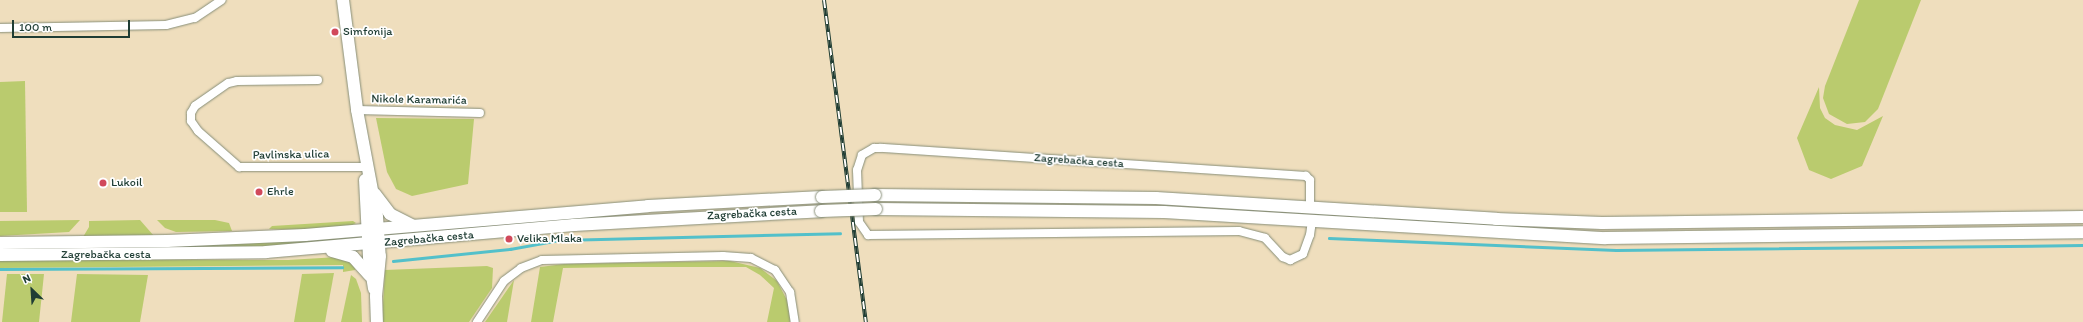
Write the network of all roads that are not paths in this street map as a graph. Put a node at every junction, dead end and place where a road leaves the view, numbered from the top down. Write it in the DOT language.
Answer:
graph roads {
  1 [pos="222,0"];
  2 [pos="343,0"];
  3 [pos="0,28"];
  4 [pos="318,80"];
  5 [pos="357,110"];
  6 [pos="480,113"];
  7 [pos="367,167"];
  8 [pos="373,189"];
  9 [pos="1310,206"];
  10 [pos="2083,217"];
  11 [pos="1312,221"];
  12 [pos="415,226"];
  13 [pos="373,230"];
  14 [pos="2083,232"];
  15 [pos="0,243"];
  16 [pos="374,244"];
  17 [pos="326,248"];
  18 [pos="0,256"];
  19 [pos="370,276"];
  20 [pos="376,296"];
  21 [pos="377,322"];
  22 [pos="476,322"];
  23 [pos="795,322"];
  1 -- 3 [label="street"];
  2 -- 5 [label="main road"];
  4 -- 7 [label="street, Pavlinska ulica"];
  5 -- 6 [label="street, Nikole Karamarića"];
  5 -- 7 [label="main road"];
  7 -- 8 [label="main road"];
  7 -- 13 [label="main road"];
  8 -- 12 [label="main road"];
  8 -- 13 [label="main road"];
  9 -- 10 [label="main road, Zagrebačka cesta"];
  9 -- 11 [label="street, Zagrebačka cesta"];
  9 -- 12 [label="main road, Zagrebačka cesta, bridge"];
  11 -- 14 [label="main road, Zagrebačka cesta"];
  11 -- 16 [label="main road, Zagrebačka cesta, bridge"];
  12 -- 13 [label="main road, Zagrebačka cesta"];
  13 -- 15 [label="main road, Zagrebačka cesta"];
  13 -- 16 [label="main road"];
  16 -- 17 [label="main road, Zagrebačka cesta"];
  16 -- 19 [label="main road"];
  16 -- 20 [label="main road"];
  17 -- 18 [label="main road, Zagrebačka cesta"];
  17 -- 19 [label="main road"];
  19 -- 20 [label="main road"];
  20 -- 21 [label="main road"];
  22 -- 23 [label="street"];
}
